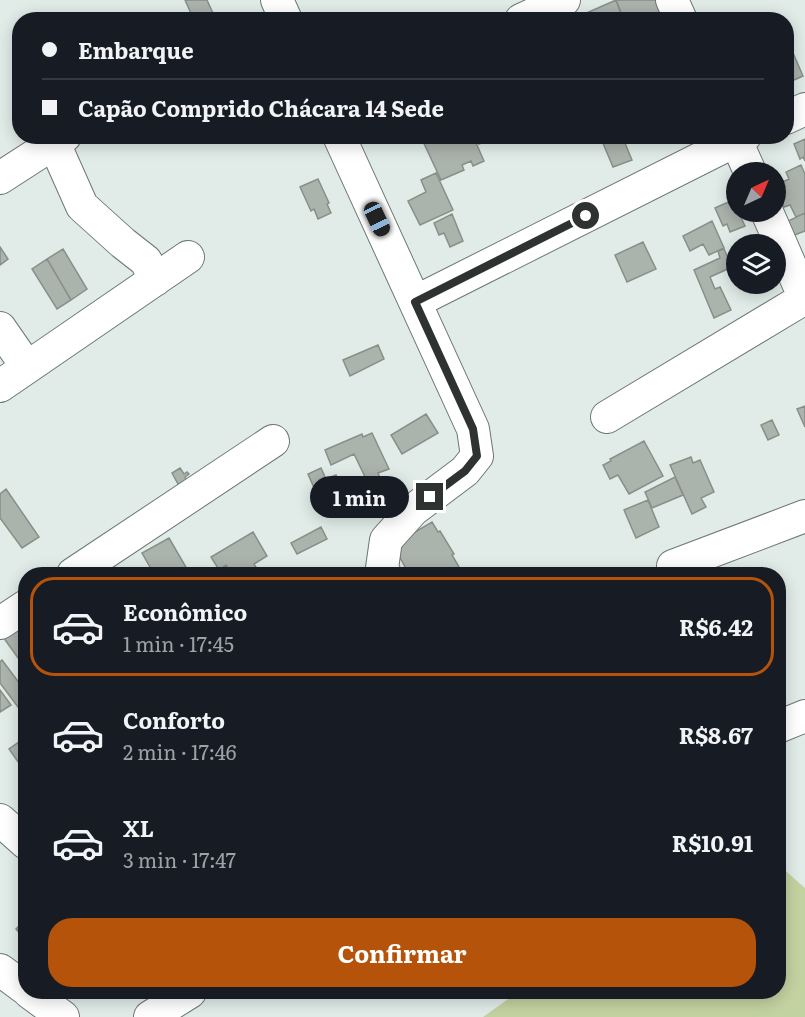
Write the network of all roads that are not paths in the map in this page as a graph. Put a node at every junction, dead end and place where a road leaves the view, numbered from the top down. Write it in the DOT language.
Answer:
graph roads {
  1 [pos="564,0"];
  2 [pos="539,12"];
  3 [pos="53,144"];
  4 [pos="60,144"];
  5 [pos="343,144"];
  6 [pos="727,144"];
  7 [pos="741,144"];
  8 [pos="747,162"];
  9 [pos="0,178"];
  10 [pos="771,222"];
  11 [pos="188,257"];
  12 [pos="155,280"];
  13 [pos="805,299"];
  14 [pos="415,302"];
  15 [pos="0,328"];
  16 [pos="27,367"];
  17 [pos="0,386"];
  18 [pos="607,417"];
  19 [pos="273,441"];
  20 [pos="805,516"];
  21 [pos="673,566"];
  22 [pos="84,567"];
  23 [pos="382,567"];
  24 [pos="18,611"];
  25 [pos="0,623"];
  26 [pos="805,716"];
  27 [pos="786,724"];
  28 [pos="0,970"];
  29 [pos="18,983"];
  30 [pos="39,999"];
  31 [pos="179,999"];
  32 [pos="63,1017"];
  33 [pos="150,1017"];
  1 -- 2 [label="street"];
  3 -- 9 [label="street"];
  4 -- 12 [label="street"];
  5 -- 14 [label="street"];
  6 -- 14 [label="street"];
  7 -- 8 [label="street"];
  10 -- 13 [label="street"];
  11 -- 12 [label="street"];
  12 -- 16 [label="street"];
  13 -- 18 [label="street"];
  14 -- 23 [label="street"];
  15 -- 16 [label="street"];
  16 -- 17 [label="street"];
  19 -- 22 [label="street"];
  20 -- 21 [label="street"];
  24 -- 25 [label="street"];
  26 -- 27 [label="street"];
  28 -- 29 [label="street"];
  30 -- 32 [label="street"];
  31 -- 33 [label="street"];
}
